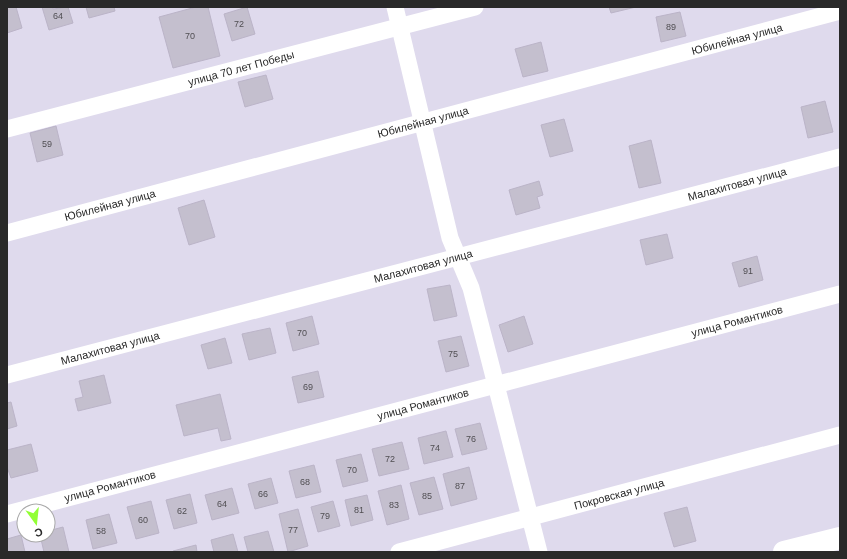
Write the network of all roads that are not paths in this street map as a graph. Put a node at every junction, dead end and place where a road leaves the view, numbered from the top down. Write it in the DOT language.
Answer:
graph roads {
  1 [pos="395,7"];
  2 [pos="475,7"];
  3 [pos="840,12"];
  4 [pos="400,27"];
  5 [pos="421,123"];
  6 [pos="7,129"];
  7 [pos="840,157"];
  8 [pos="7,233"];
  9 [pos="458,257"];
  10 [pos="840,294"];
  11 [pos="7,375"];
  12 [pos="496,385"];
  13 [pos="840,435"];
  14 [pos="7,514"];
  15 [pos="530,517"];
  16 [pos="840,538"];
  17 [pos="399,552"];
  18 [pos="539,552"];
  19 [pos="784,552"];
  1 -- 4 [label="street"];
  2 -- 4 [label="street, улица 70 лет Победы"];
  3 -- 5 [label="street, Юбилейная улица"];
  4 -- 5 [label="street"];
  4 -- 6 [label="street, улица 70 лет Победы"];
  5 -- 8 [label="street, Юбилейная улица"];
  5 -- 9 [label="street"];
  7 -- 9 [label="street, Малахитовая улица"];
  9 -- 11 [label="street, Малахитовая улица"];
  9 -- 12 [label="street"];
  10 -- 12 [label="street, улица Романтиков"];
  12 -- 14 [label="street, улица Романтиков"];
  12 -- 15 [label="street"];
  13 -- 15 [label="street, Покровская улица"];
  15 -- 17 [label="street, Покровская улица"];
  15 -- 18 [label="street"];
  16 -- 19 [label="main road"];
}
